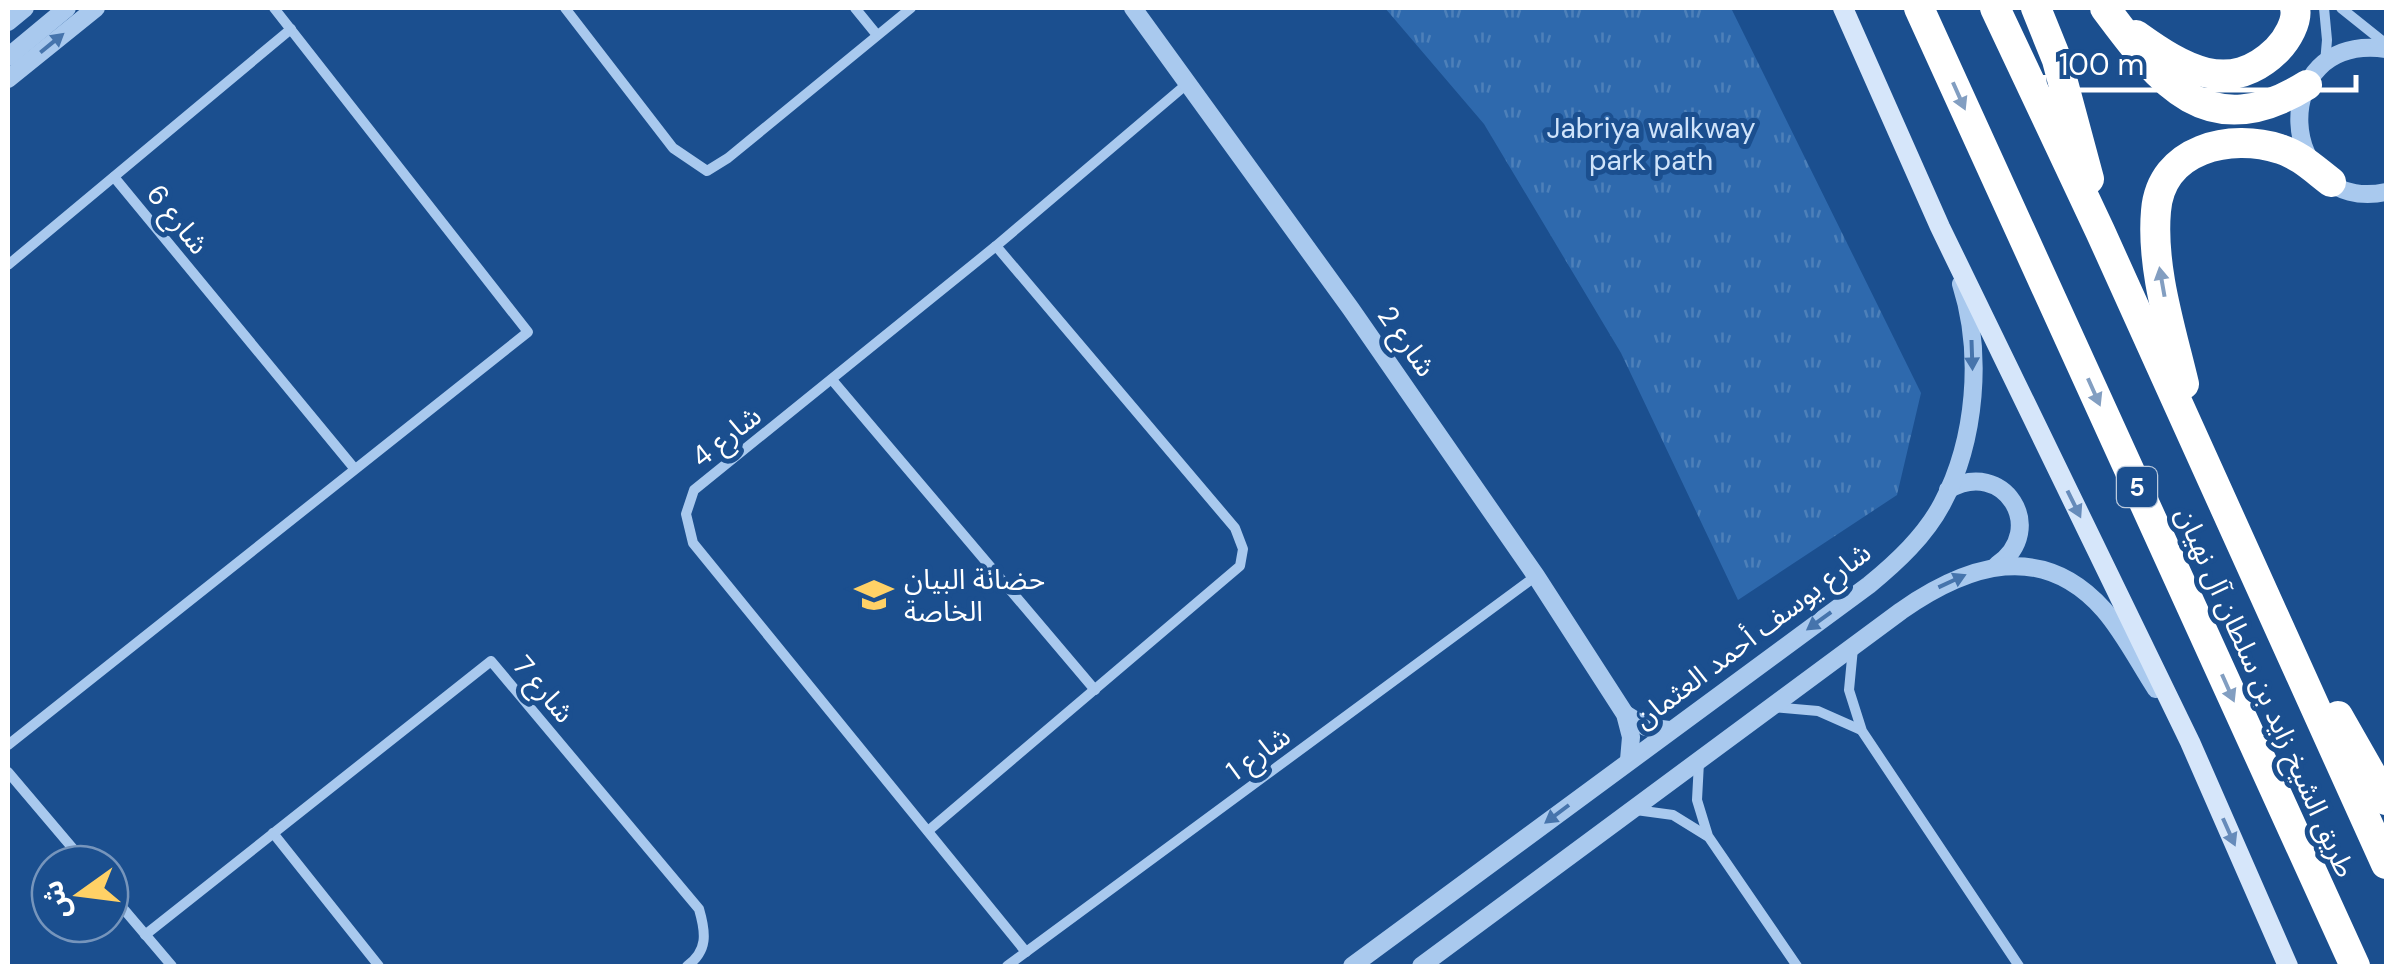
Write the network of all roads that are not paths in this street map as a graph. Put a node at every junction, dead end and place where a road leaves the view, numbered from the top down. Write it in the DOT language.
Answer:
graph roads {
  1 [pos="67,8"];
  2 [pos="96,8"];
  3 [pos="274,8"];
  4 [pos="564,8"];
  5 [pos="854,8"];
  6 [pos="910,8"];
  7 [pos="1132,8"];
  8 [pos="1844,8"];
  9 [pos="1918,8"];
  10 [pos="1995,8"];
  11 [pos="2036,8"];
  12 [pos="2295,8"];
  13 [pos="2324,8"];
  14 [pos="2341,8"];
  15 [pos="2108,12"];
  16 [pos="291,29"];
  17 [pos="877,35"];
  18 [pos="2386,46"];
  19 [pos="8,57"];
  20 [pos="2316,74"];
  21 [pos="8,79"];
  22 [pos="1188,83"];
  23 [pos="114,177"];
  24 [pos="2331,182"];
  25 [pos="2386,192"];
  26 [pos="1940,228"];
  27 [pos="2100,231"];
  28 [pos="996,246"];
  29 [pos="8,265"];
  30 [pos="833,381"];
  31 [pos="354,468"];
  32 [pos="2212,478"];
  33 [pos="1948,490"];
  34 [pos="2246,557"];
  35 [pos="1997,564"];
  36 [pos="1536,576"];
  37 [pos="1854,646"];
  38 [pos="1096,690"];
  39 [pos="1772,707"];
  40 [pos="1625,714"];
  41 [pos="1669,730"];
  42 [pos="1862,731"];
  43 [pos="2190,742"];
  44 [pos="8,745"];
  45 [pos="1629,760"];
  46 [pos="1699,762"];
  47 [pos="8,772"];
  48 [pos="2386,800"];
  49 [pos="1632,810"];
  50 [pos="928,830"];
  51 [pos="273,832"];
  52 [pos="1708,836"];
  53 [pos="69,844"];
  54 [pos="2386,864"];
  55 [pos="130,916"];
  56 [pos="146,935"];
  57 [pos="1026,952"];
  58 [pos="172,966"];
  59 [pos="379,966"];
  60 [pos="688,966"];
  61 [pos="1007,966"];
  62 [pos="1352,966"];
  63 [pos="1420,966"];
  64 [pos="1797,966"];
  65 [pos="2019,966"];
  66 [pos="2288,966"];
  67 [pos="2355,966"];
  1 -- 19 [label="street"];
  21 -- 2 [label="street, one-way"];
  3 -- 16 [label="street"];
  4 -- 17 [label="street"];
  5 -- 17 [label="street"];
  6 -- 17 [label="street"];
  7 -- 22 [label="street, شارع 2"];
  8 -- 26 [label="main road"];
  9 -- 67 [label="highway, طريق الشيخ زايد بن سلطان آل نهيان / 5, one-way"];
  10 -- 27 [label="highway, طريق الشيخ زايد بن سلطان آل نهيان"];
  11 -- 27 [label="highway"];
  12 -- 15 [label="highway"];
  13 -- 20 [label="street"];
  14 -- 18 [label="street"];
  15 -- 20 [label="highway"];
  16 -- 23 [label="street, شارع 6"];
  16 -- 31 [label="street"];
  18 -- 20 [label="street"];
  20 -- 24 [label="street"];
  22 -- 28 [label="street, شارع 4"];
  22 -- 36 [label="street, شارع 2"];
  23 -- 29 [label="street"];
  23 -- 31 [label="street, شارع 6"];
  24 -- 25 [label="street"];
  32 -- 24 [label="highway, one-way"];
  26 -- 33 [label="street, شارع يوسف أحمد العثمان, one-way"];
  26 -- 43 [label="main road, one-way"];
  27 -- 32 [label="highway, طريق الشيخ زايد بن سلطان آل نهيان"];
  28 -- 30 [label="street, شارع 4"];
  28 -- 38 [label="street"];
  30 -- 38 [label="street"];
  30 -- 50 [label="street, شارع 4"];
  31 -- 44 [label="street"];
  32 -- 34 [label="highway, طريق الشيخ زايد بن سلطان آل نهيان"];
  33 -- 35 [label="street"];
  33 -- 41 [label="street, شارع يوسف أحمد العثمان, one-way"];
  34 -- 48 [label="highway"];
  34 -- 54 [label="highway, طريق الشيخ زايد بن سلطان آل نهيان"];
  37 -- 35 [label="street, one-way"];
  35 -- 43 [label="street"];
  36 -- 40 [label="street, شارع 2"];
  36 -- 57 [label="street, شارع 1"];
  37 -- 39 [label="street"];
  37 -- 42 [label="street"];
  38 -- 50 [label="street"];
  39 -- 42 [label="street"];
  39 -- 46 [label="street"];
  40 -- 41 [label="street"];
  40 -- 45 [label="street, شارع 2"];
  41 -- 45 [label="street, شارع يوسف أحمد العثمان"];
  42 -- 65 [label="street"];
  43 -- 66 [label="main road, one-way"];
  45 -- 62 [label="street, شارع يوسف أحمد العثمان, one-way"];
  46 -- 49 [label="street"];
  46 -- 52 [label="street"];
  47 -- 53 [label="street"];
  49 -- 52 [label="street"];
  49 -- 63 [label="street"];
  50 -- 57 [label="street, شارع 4"];
  51 -- 56 [label="street, شارع 7"];
  51 -- 59 [label="street"];
  51 -- 60 [label="street, شارع 7"];
  52 -- 64 [label="street"];
  55 -- 56 [label="street"];
  56 -- 58 [label="street"];
  57 -- 61 [label="street, شارع 1"];
}
